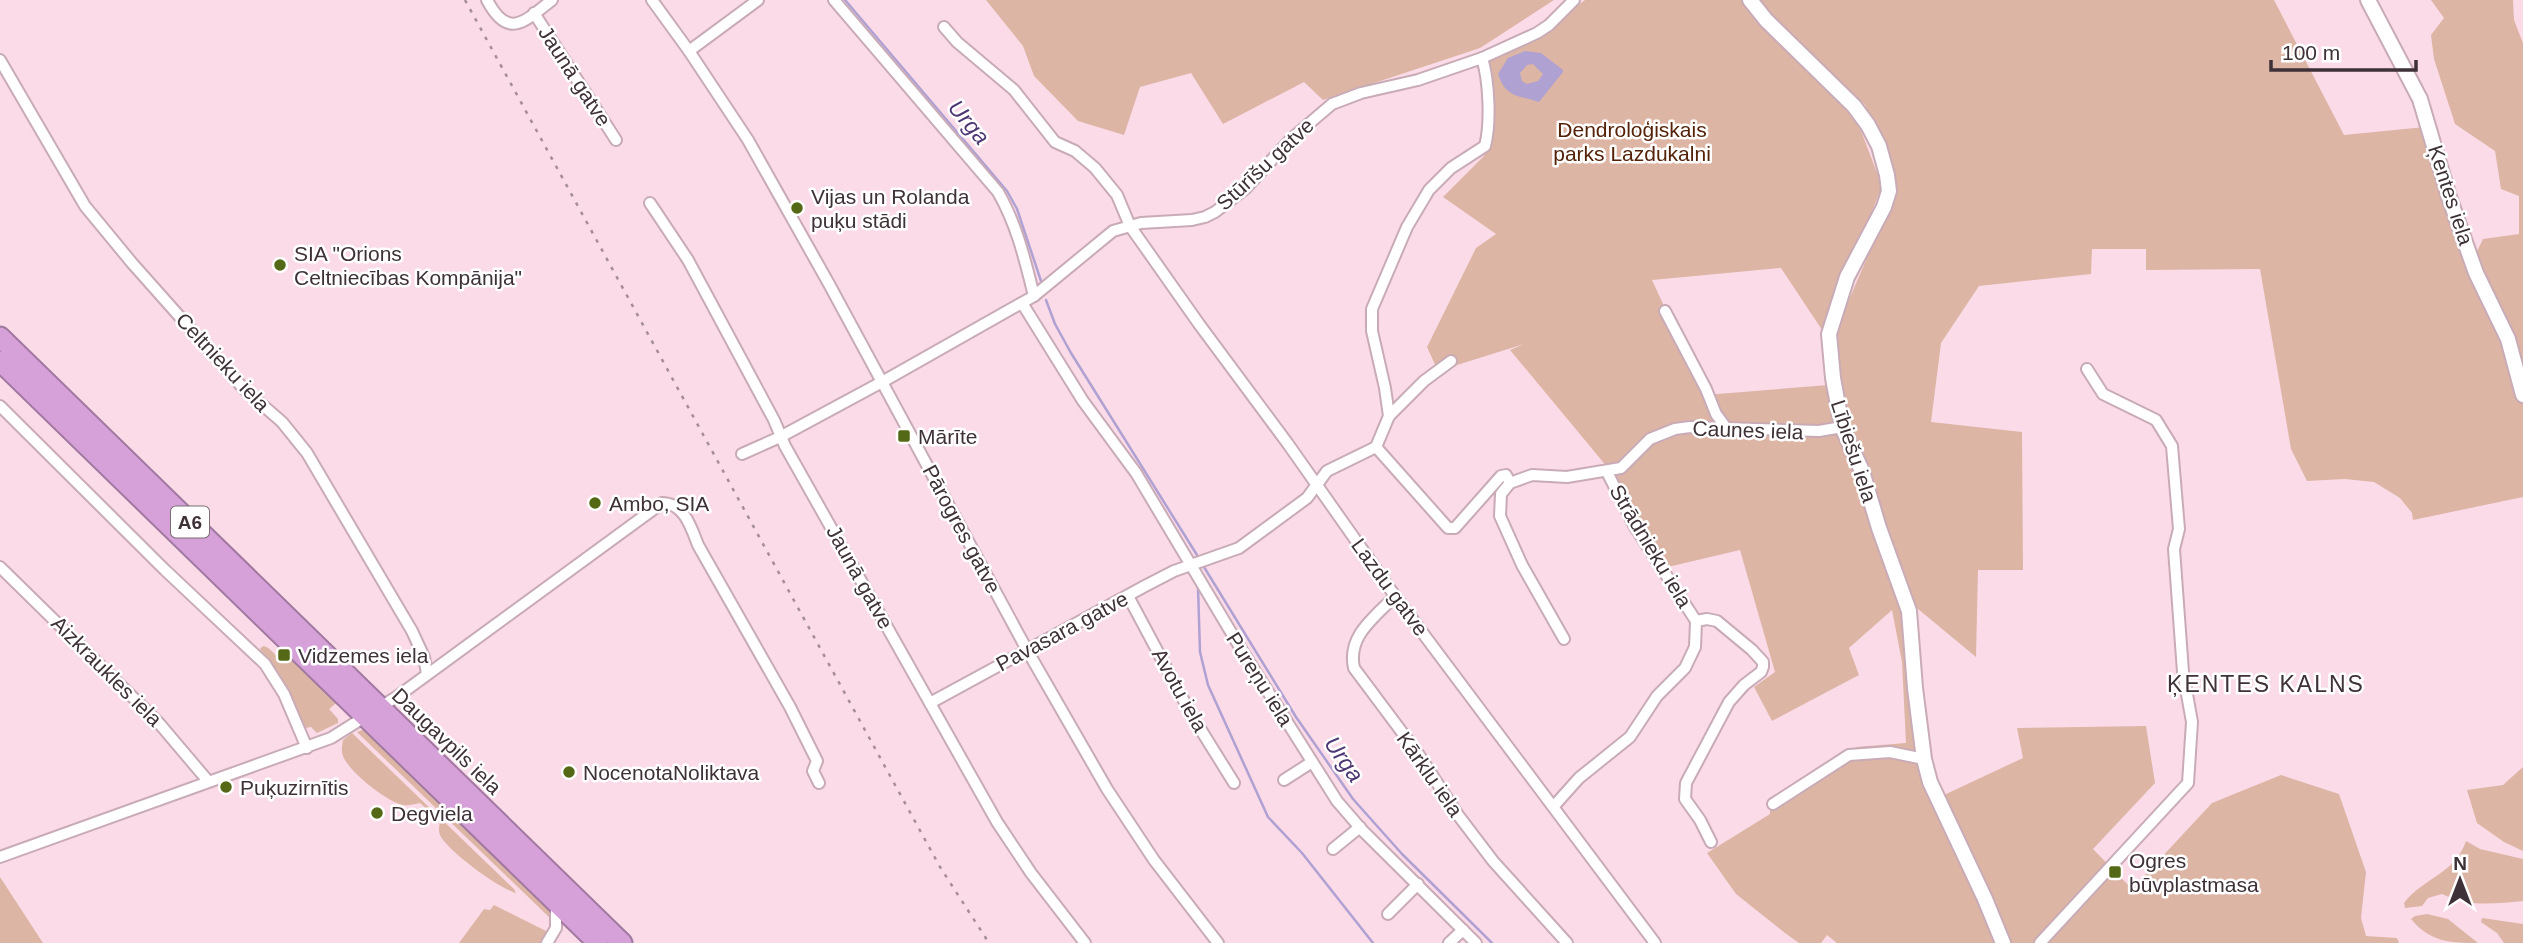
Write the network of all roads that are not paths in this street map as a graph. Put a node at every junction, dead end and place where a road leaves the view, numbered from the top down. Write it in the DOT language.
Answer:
graph roads {
  1 [pos="487,0"];
  2 [pos="552,0"];
  3 [pos="652,0"];
  4 [pos="758,0"];
  5 [pos="834,0"];
  6 [pos="1574,0"];
  7 [pos="1750,0"];
  8 [pos="2368,0"];
  9 [pos="534,13"];
  10 [pos="944,27"];
  11 [pos="689,51"];
  12 [pos="1482,58"];
  13 [pos="0,60"];
  14 [pos="616,140"];
  15 [pos="650,203"];
  16 [pos="1130,226"];
  17 [pos="1034,296"];
  18 [pos="1022,303"];
  19 [pos="1665,311"];
  20 [pos="0,337"];
  21 [pos="0,360"];
  22 [pos="1451,361"];
  23 [pos="2087,369"];
  24 [pos="882,382"];
  25 [pos="2523,395"];
  26 [pos="0,406"];
  27 [pos="1389,416"];
  28 [pos="1842,427"];
  29 [pos="1727,429"];
  30 [pos="780,437"];
  31 [pos="1376,447"];
  32 [pos="742,454"];
  33 [pos="1607,472"];
  34 [pos="1316,483"];
  35 [pos="1510,483"];
  36 [pos="1194,565"];
  37 [pos="0,567"];
  38 [pos="1128,596"];
  39 [pos="1395,596"];
  40 [pos="1696,621"];
  41 [pos="1564,639"];
  42 [pos="1027,650"];
  43 [pos="427,674"];
  44 [pos="930,702"];
  45 [pos="372,711"];
  46 [pos="307,748"];
  47 [pos="1924,759"];
  48 [pos="1312,762"];
  49 [pos="1284,780"];
  50 [pos="208,781"];
  51 [pos="819,783"];
  52 [pos="1234,783"];
  53 [pos="1773,804"];
  54 [pos="1554,806"];
  55 [pos="1360,827"];
  56 [pos="1711,842"];
  57 [pos="1333,849"];
  58 [pos="0,857"];
  59 [pos="1418,884"];
  60 [pos="556,902"];
  61 [pos="1388,914"];
  62 [pos="1463,930"];
  63 [pos="592,937"];
  64 [pos="551,938"];
  65 [pos="622,943"];
  66 [pos="1085,943"];
  67 [pos="1218,943"];
  68 [pos="1449,943"];
  69 [pos="1476,943"];
  70 [pos="1567,943"];
  71 [pos="1655,943"];
  72 [pos="2003,943"];
  73 [pos="2040,943"];
  1 -- 9 [label="street"];
  2 -- 9 [label="street"];
  3 -- 11 [label="street, Pārogres gatve"];
  4 -- 11 [label="street"];
  5 -- 17 [label="street"];
  6 -- 12 [label="street, Stūrīšu gatve"];
  7 -- 28 [label="street, Lībiešu iela"];
  8 -- 25 [label="street, Ķentes iela"];
  9 -- 14 [label="street, Jaunā gatve"];
  10 -- 16 [label="street, Lazdu gatve"];
  11 -- 24 [label="street, Pārogres gatve"];
  12 -- 16 [label="street, Stūrīšu gatve"];
  12 -- 27 [label="street"];
  13 -- 43 [label="street, Celtnieku iela"];
  15 -- 30 [label="street, Jaunā gatve"];
  16 -- 17 [label="street, Stūrīšu gatve"];
  16 -- 34 [label="street, Lazdu gatve"];
  17 -- 18 [label="street, Stūrīšu gatve"];
  18 -- 24 [label="street, Stūrīšu gatve"];
  18 -- 36 [label="street, Pureņu iela"];
  19 -- 29 [label="street"];
  20 -- 45 [label="highway, Daugavpils iela / A6"];
  21 -- 45 [label="highway, Daugavpils iela / A6"];
  22 -- 27 [label="street"];
  23 -- 73 [label="street"];
  24 -- 30 [label="street, Stūrīšu gatve"];
  24 -- 42 [label="street, Pārogres gatve"];
  26 -- 46 [label="street"];
  27 -- 31 [label="street"];
  28 -- 29 [label="street, Caunes iela"];
  28 -- 47 [label="street, Lībiešu iela"];
  29 -- 33 [label="street, Caunes iela"];
  30 -- 32 [label="street, Stūrīšu gatve"];
  30 -- 44 [label="street, Jaunā gatve"];
  31 -- 34 [label="street"];
  31 -- 35 [label="street, Caunes iela"];
  33 -- 35 [label="street, Caunes iela"];
  33 -- 40 [label="street, Strādnieku iela"];
  34 -- 36 [label="street, Pavasara gatve"];
  34 -- 39 [label="street, Lazdu gatve"];
  35 -- 41 [label="street"];
  36 -- 38 [label="street, Pavasara gatve"];
  36 -- 48 [label="street, Pureņu iela"];
  37 -- 50 [label="street, Aizkraukles iela"];
  38 -- 42 [label="street, Pavasara gatve"];
  38 -- 52 [label="street, Avotu iela"];
  39 -- 54 [label="street, Lazdu gatve"];
  39 -- 70 [label="street, Kārklu iela"];
  40 -- 54 [label="street"];
  40 -- 56 [label="street"];
  42 -- 44 [label="street, Pavasara gatve"];
  42 -- 67 [label="street, Pārogres gatve"];
  43 -- 45 [label="street"];
  43 -- 51 [label="street"];
  44 -- 66 [label="street, Jaunā gatve"];
  45 -- 46 [label="street"];
  45 -- 60 [label="highway, Daugavpils iela / A6"];
  45 -- 65 [label="highway, Daugavpils iela / A6"];
  46 -- 50 [label="street"];
  47 -- 53 [label="street"];
  47 -- 72 [label="street, Lībiešu iela"];
  48 -- 49 [label="street"];
  48 -- 55 [label="street, Pureņu iela"];
  50 -- 58 [label="street"];
  54 -- 71 [label="street, Lazdu gatve"];
  55 -- 57 [label="street"];
  55 -- 59 [label="street, Pureņu iela"];
  59 -- 61 [label="street"];
  59 -- 62 [label="street, Pureņu iela"];
  60 -- 63 [label="highway, Daugavpils iela / A6"];
  60 -- 64 [label="street"];
  62 -- 68 [label="street"];
  62 -- 69 [label="street, Pureņu iela"];
  63 -- 64 [label="street"];
}
